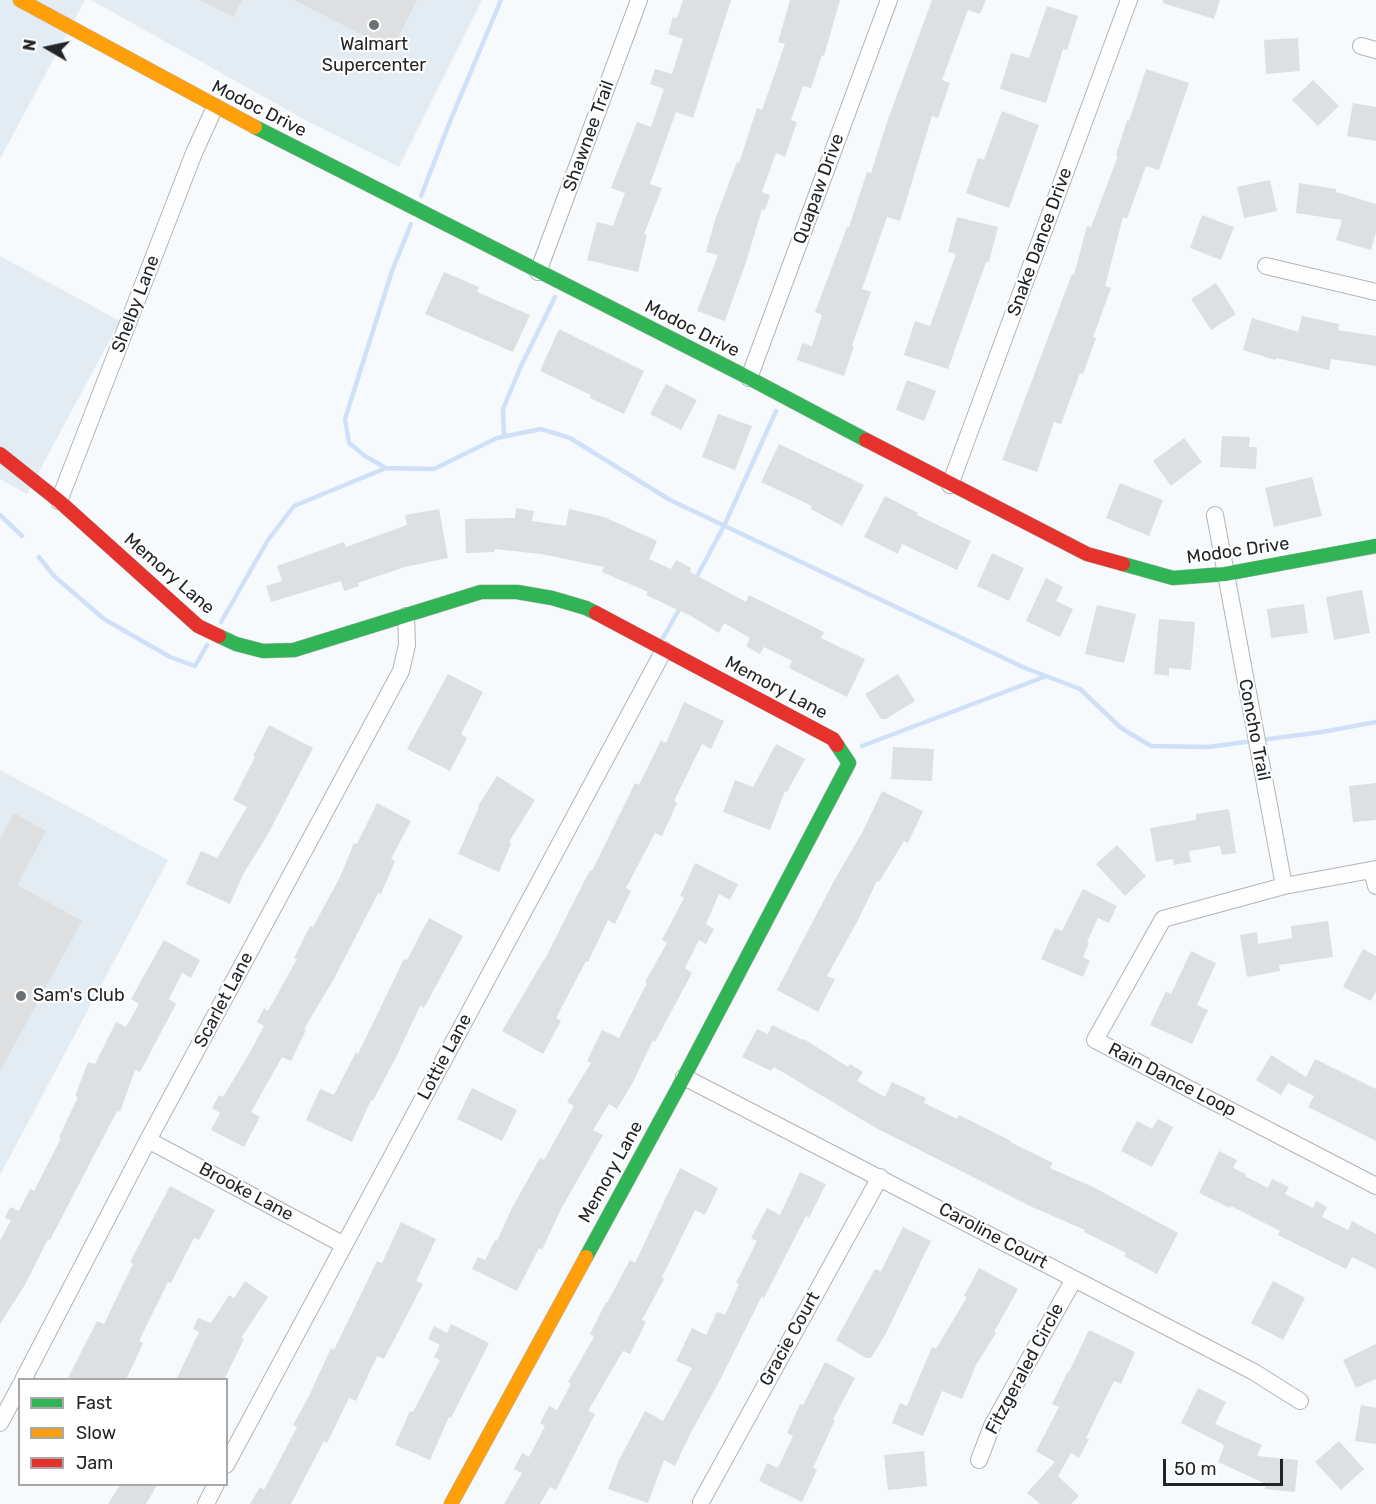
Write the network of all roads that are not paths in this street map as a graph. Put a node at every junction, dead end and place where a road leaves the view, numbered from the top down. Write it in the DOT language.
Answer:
graph roads {
  1 [pos="20,0"];
  2 [pos="639,0"];
  3 [pos="889,0"];
  4 [pos="1129,0"];
  5 [pos="215,107"];
  6 [pos="1266,266"];
  7 [pos="538,273"];
  8 [pos="1376,292"];
  9 [pos="749,378"];
  10 [pos="0,454"];
  11 [pos="950,485"];
  12 [pos="59,501"];
  13 [pos="1215,515"];
  14 [pos="1376,546"];
  15 [pos="1225,574"];
  16 [pos="406,616"];
  17 [pos="664,650"];
  18 [pos="1375,875"];
  19 [pos="1284,886"];
  20 [pos="684,1077"];
  21 [pos="148,1140"];
  22 [pos="879,1177"];
  23 [pos="1376,1186"];
  24 [pos="344,1245"];
  25 [pos="1074,1279"];
  26 [pos="24,1378"];
  27 [pos="18,1390"];
  28 [pos="1300,1401"];
  29 [pos="0,1423"];
  30 [pos="979,1460"];
  31 [pos="228,1461"];
  32 [pos="215,1486"];
  33 [pos="701,1502"];
  34 [pos="206,1504"];
  35 [pos="451,1504"];
  1 -- 5 [label="street, Modoc Drive"];
  2 -- 7 [label="street, Shawnee Trail"];
  3 -- 9 [label="street, Quapaw Drive"];
  4 -- 11 [label="street, Snake Dance Drive"];
  5 -- 7 [label="street, Modoc Drive"];
  5 -- 12 [label="street, Shelby Lane"];
  6 -- 8 [label="street"];
  7 -- 9 [label="street, Modoc Drive"];
  9 -- 11 [label="street, Modoc Drive"];
  10 -- 12 [label="street, Memory Lane"];
  11 -- 15 [label="street, Modoc Drive"];
  12 -- 16 [label="street, Memory Lane"];
  13 -- 15 [label="street, Concho Trail"];
  14 -- 15 [label="street, Modoc Drive"];
  15 -- 19 [label="street, Concho Trail"];
  16 -- 17 [label="street, Memory Lane"];
  16 -- 21 [label="street, Scarlet Lane"];
  17 -- 20 [label="street, Memory Lane"];
  17 -- 24 [label="street, Lottie Lane"];
  18 -- 19 [label="street, Rain Dance Loop"];
  19 -- 23 [label="street, Rain Dance Loop"];
  20 -- 22 [label="street, Caroline Court"];
  20 -- 35 [label="street, Memory Lane"];
  21 -- 24 [label="street, Brooke Lane"];
  21 -- 26 [label="street, Scarlet Lane"];
  22 -- 25 [label="street, Caroline Court"];
  22 -- 33 [label="street, Gracie Court"];
  24 -- 31 [label="street, Lottie Lane"];
  25 -- 28 [label="street, Caroline Court"];
  25 -- 30 [label="street, Fitzgeraled Circle"];
  27 -- 29 [label="street"];
  32 -- 34 [label="street"];
}
